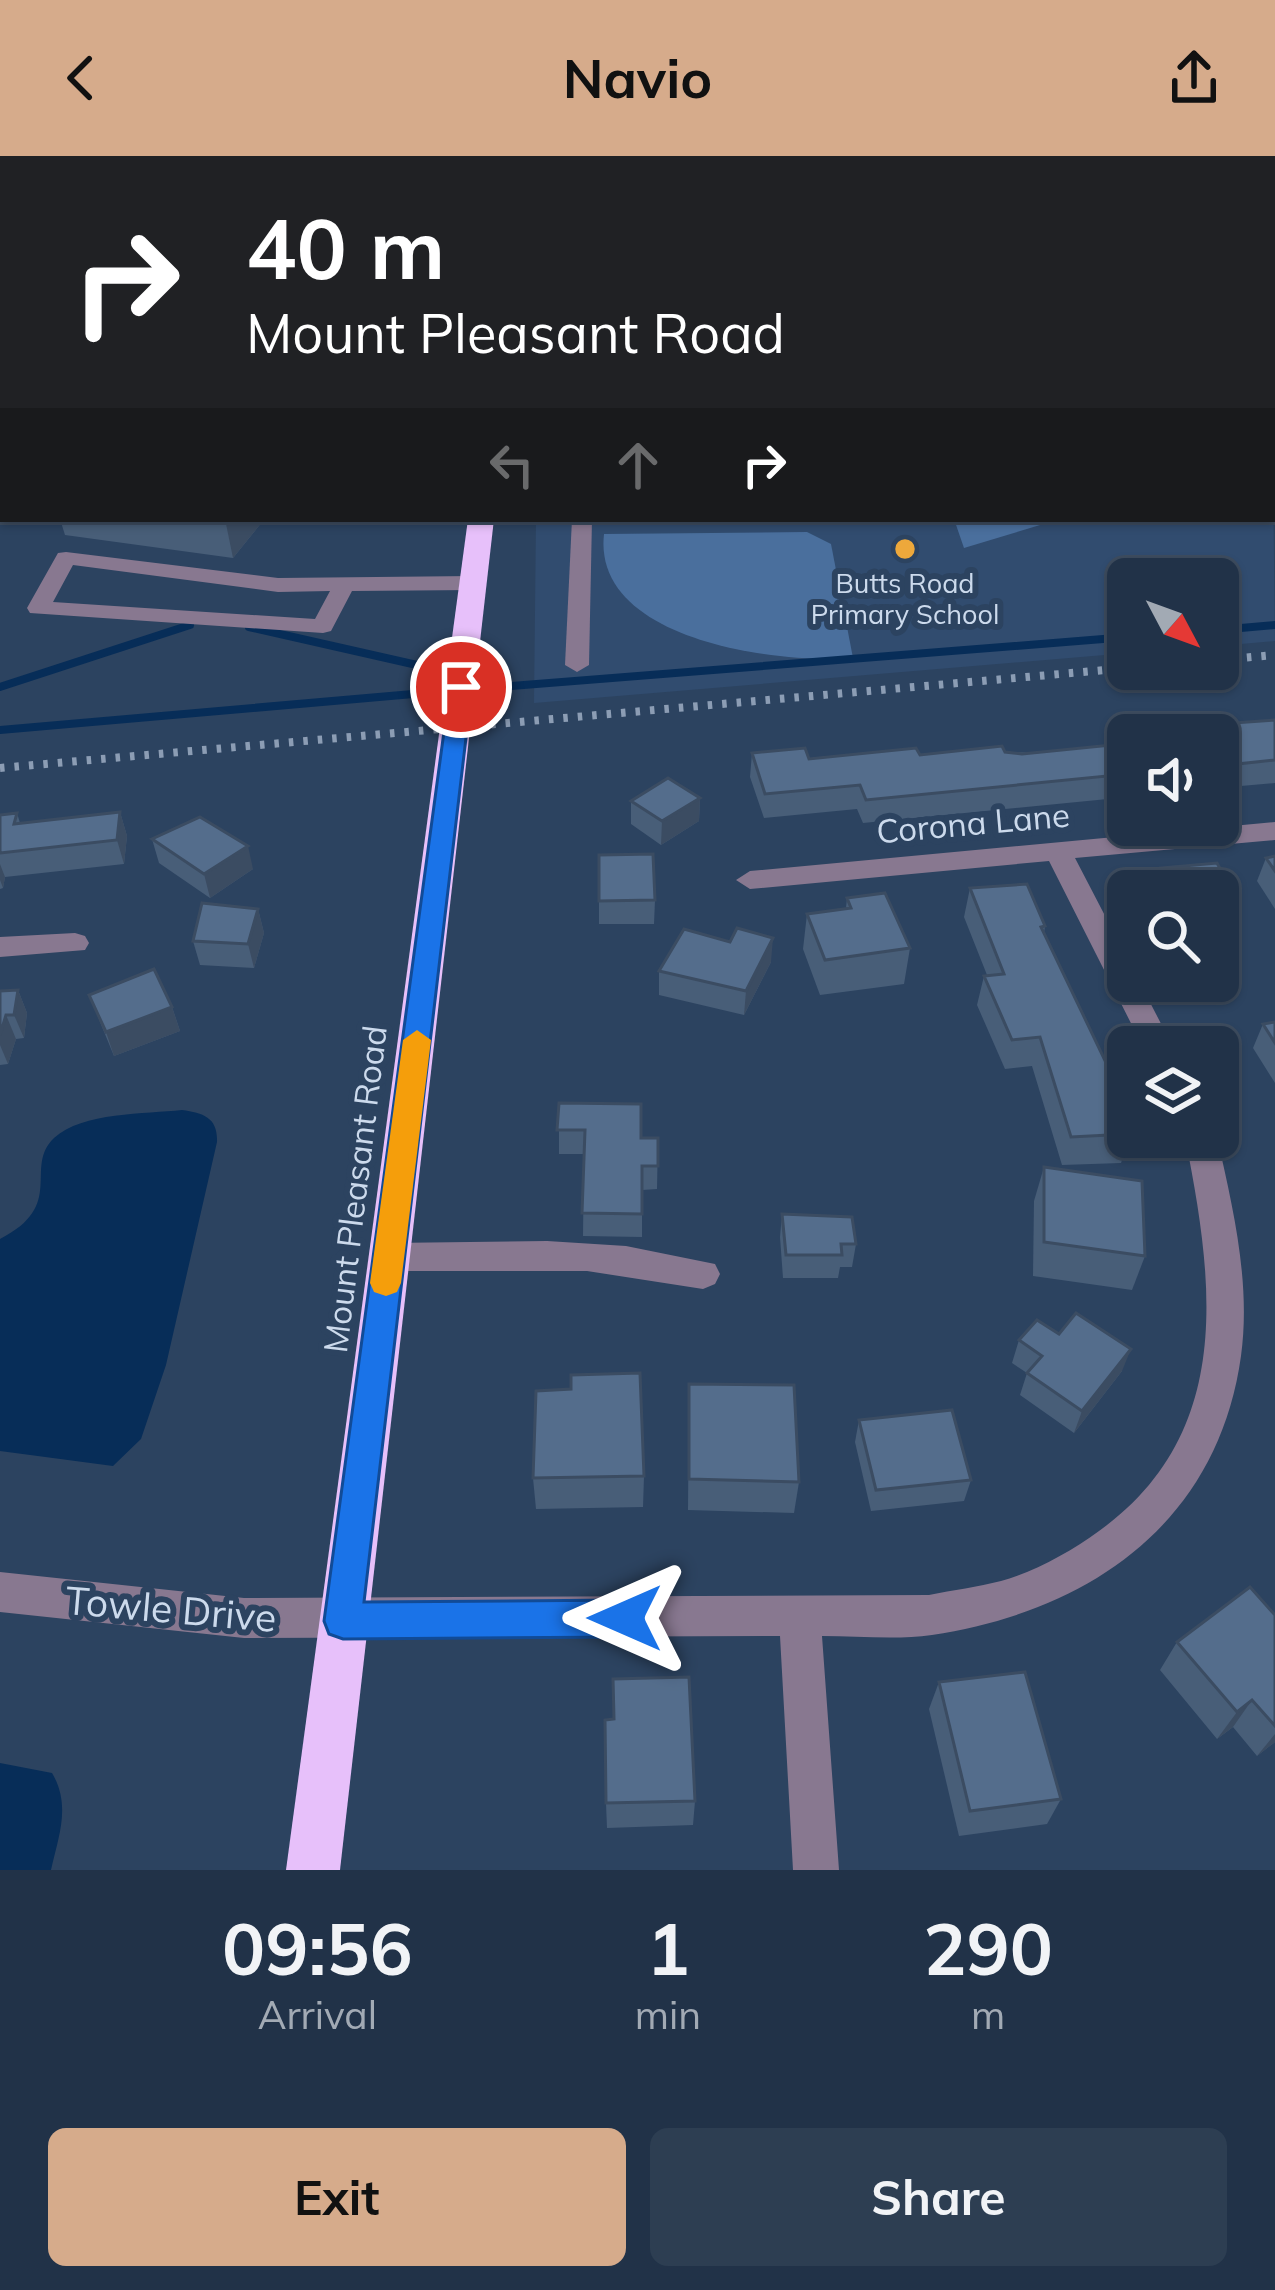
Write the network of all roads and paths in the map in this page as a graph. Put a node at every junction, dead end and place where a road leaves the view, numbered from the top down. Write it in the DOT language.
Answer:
graph roads {
  1 [pos="481,522"];
  2 [pos="582,522"];
  3 [pos="473,583"];
  4 [pos="344,585"];
  5 [pos="577,665"];
  6 [pos="1275,830"];
  7 [pos="1058,852"];
  8 [pos="750,880"];
  9 [pos="75,943"];
  10 [pos="0,946"];
  11 [pos="1147,1026"];
  12 [pos="1204,1158"];
  13 [pos="389,1257"];
  14 [pos="703,1274"];
  15 [pos="0,1592"];
  16 [pos="800,1619"];
  17 [pos="343,1621"];
  18 [pos="314,1870"];
  19 [pos="817,1870"];
  1 -- 3 [label="highway, Mount Pleasant Road"];
  2 -- 5 [label="street"];
  3 -- 4 [label="street"];
  3 -- 13 [label="highway, Mount Pleasant Road"];
  4 -- 4 [label="street"];
  6 -- 7 [label="street, Corona Lane"];
  7 -- 8 [label="street, Corona Lane"];
  7 -- 11 [label="street"];
  9 -- 10 [label="street"];
  12 -- 16 [label="street, Towle Drive"];
  13 -- 14 [label="street"];
  13 -- 17 [label="highway, Mount Pleasant Road"];
  15 -- 17 [label="street, Towle Drive"];
  16 -- 17 [label="street, Towle Drive"];
  16 -- 19 [label="street"];
  17 -- 18 [label="highway, Mount Pleasant Road"];
}
